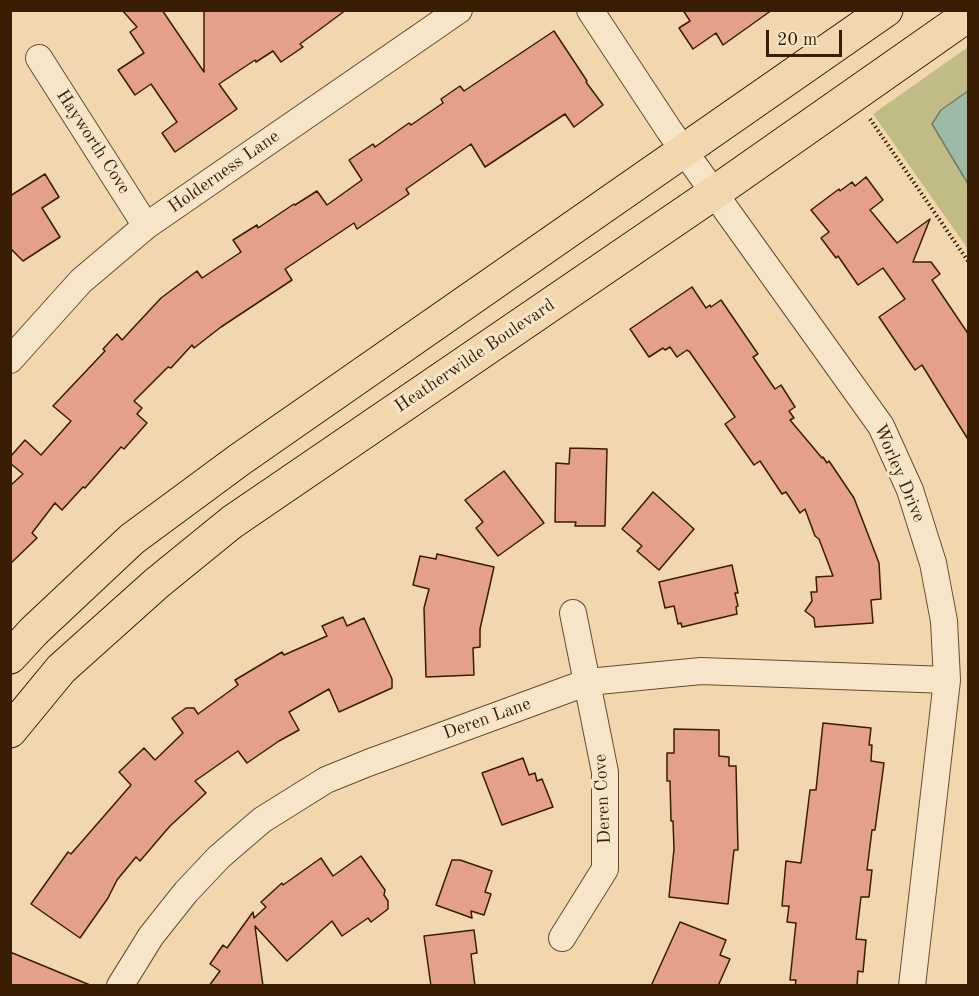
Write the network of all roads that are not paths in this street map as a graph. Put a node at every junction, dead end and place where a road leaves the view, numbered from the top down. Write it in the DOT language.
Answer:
graph roads {
  1 [pos="459,10"];
  2 [pos="590,10"];
  3 [pos="886,10"];
  4 [pos="969,15"];
  5 [pos="39,58"];
  6 [pos="684,151"];
  7 [pos="714,193"];
  8 [pos="146,226"];
  9 [pos="10,360"];
  10 [pos="573,613"];
  11 [pos="10,657"];
  12 [pos="947,680"];
  13 [pos="588,682"];
  14 [pos="10,731"];
  15 [pos="562,938"];
  16 [pos="120,986"];
  17 [pos="912,986"];
  1 -- 8 [label="street, Holderness Lane"];
  2 -- 6 [label="street, Worley Drive"];
  3 -- 6 [label="main road"];
  4 -- 7 [label="main road, Heatherwilde Boulevard"];
  5 -- 8 [label="street, Hayworth Cove"];
  6 -- 7 [label="street, Worley Drive"];
  6 -- 11 [label="main road"];
  7 -- 12 [label="street, Worley Drive"];
  7 -- 14 [label="main road, Heatherwilde Boulevard"];
  8 -- 9 [label="street, Holderness Lane"];
  10 -- 13 [label="street, Deren Cove"];
  12 -- 13 [label="street, Deren Lane"];
  12 -- 17 [label="street, Worley Drive"];
  13 -- 15 [label="street, Deren Cove"];
  13 -- 16 [label="street, Deren Lane"];
}
